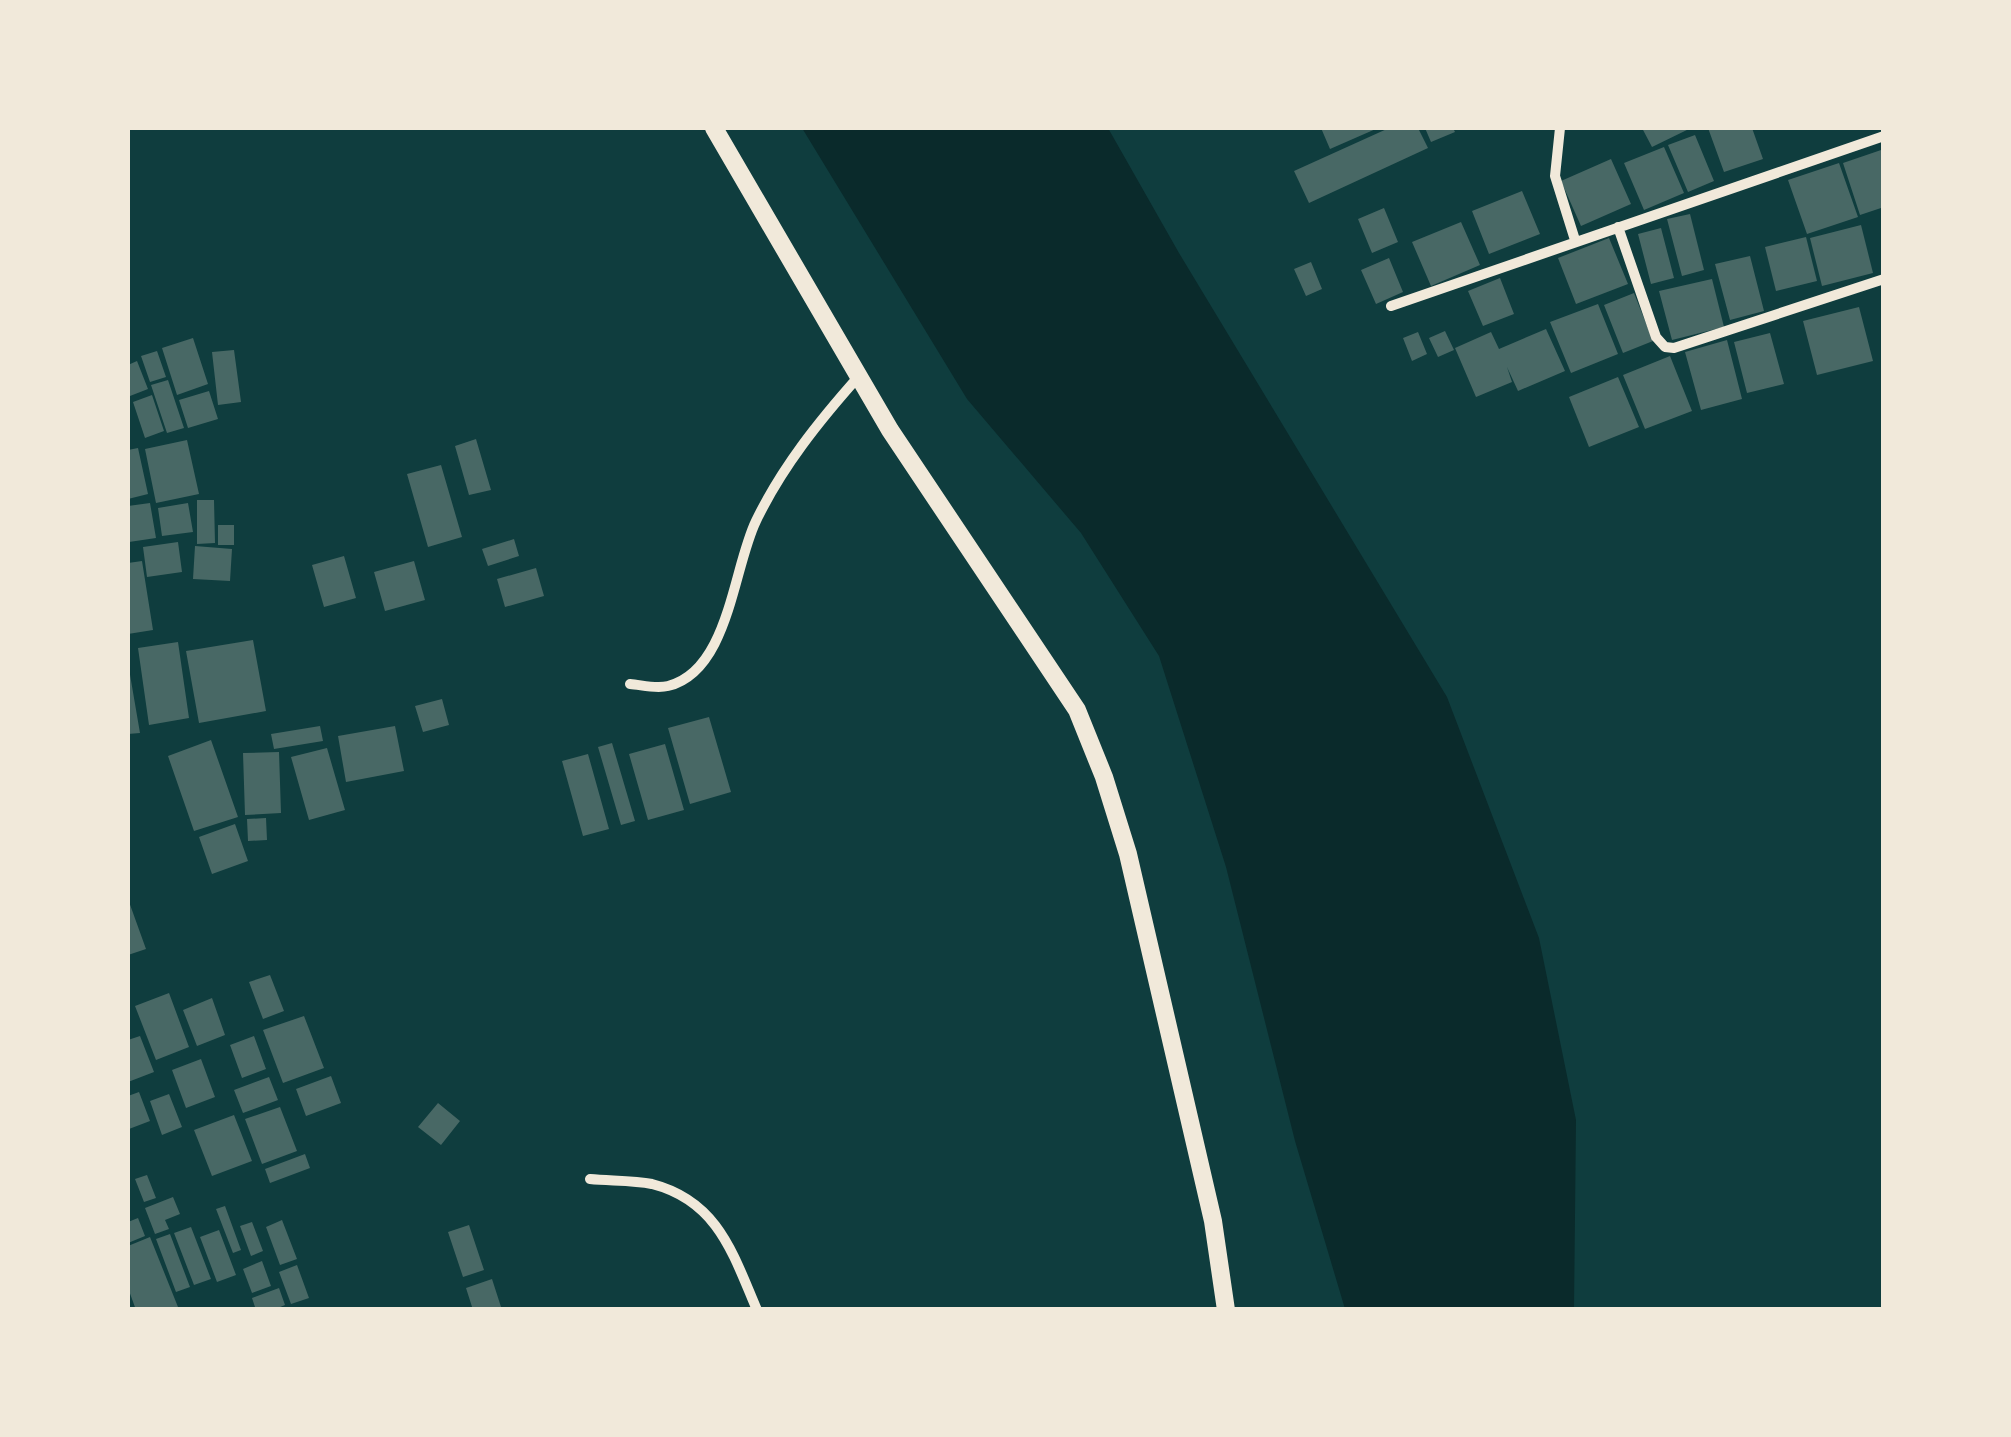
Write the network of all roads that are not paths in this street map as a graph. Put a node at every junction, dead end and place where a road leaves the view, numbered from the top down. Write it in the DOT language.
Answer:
graph roads {
  1 [pos="714,128"];
  2 [pos="1560,128"];
  3 [pos="1884,136"];
  4 [pos="1618,227"];
  5 [pos="1576,240"];
  6 [pos="1884,279"];
  7 [pos="1391,306"];
  8 [pos="858,376"];
  9 [pos="630,684"];
  10 [pos="590,1179"];
  11 [pos="757,1310"];
  12 [pos="1226,1310"];
  1 -- 8 [label="street"];
  2 -- 5 [label="street"];
  3 -- 4 [label="street"];
  4 -- 5 [label="street"];
  4 -- 6 [label="street"];
  5 -- 7 [label="street"];
  8 -- 9 [label="street"];
  8 -- 12 [label="street"];
  10 -- 11 [label="street"];
}
